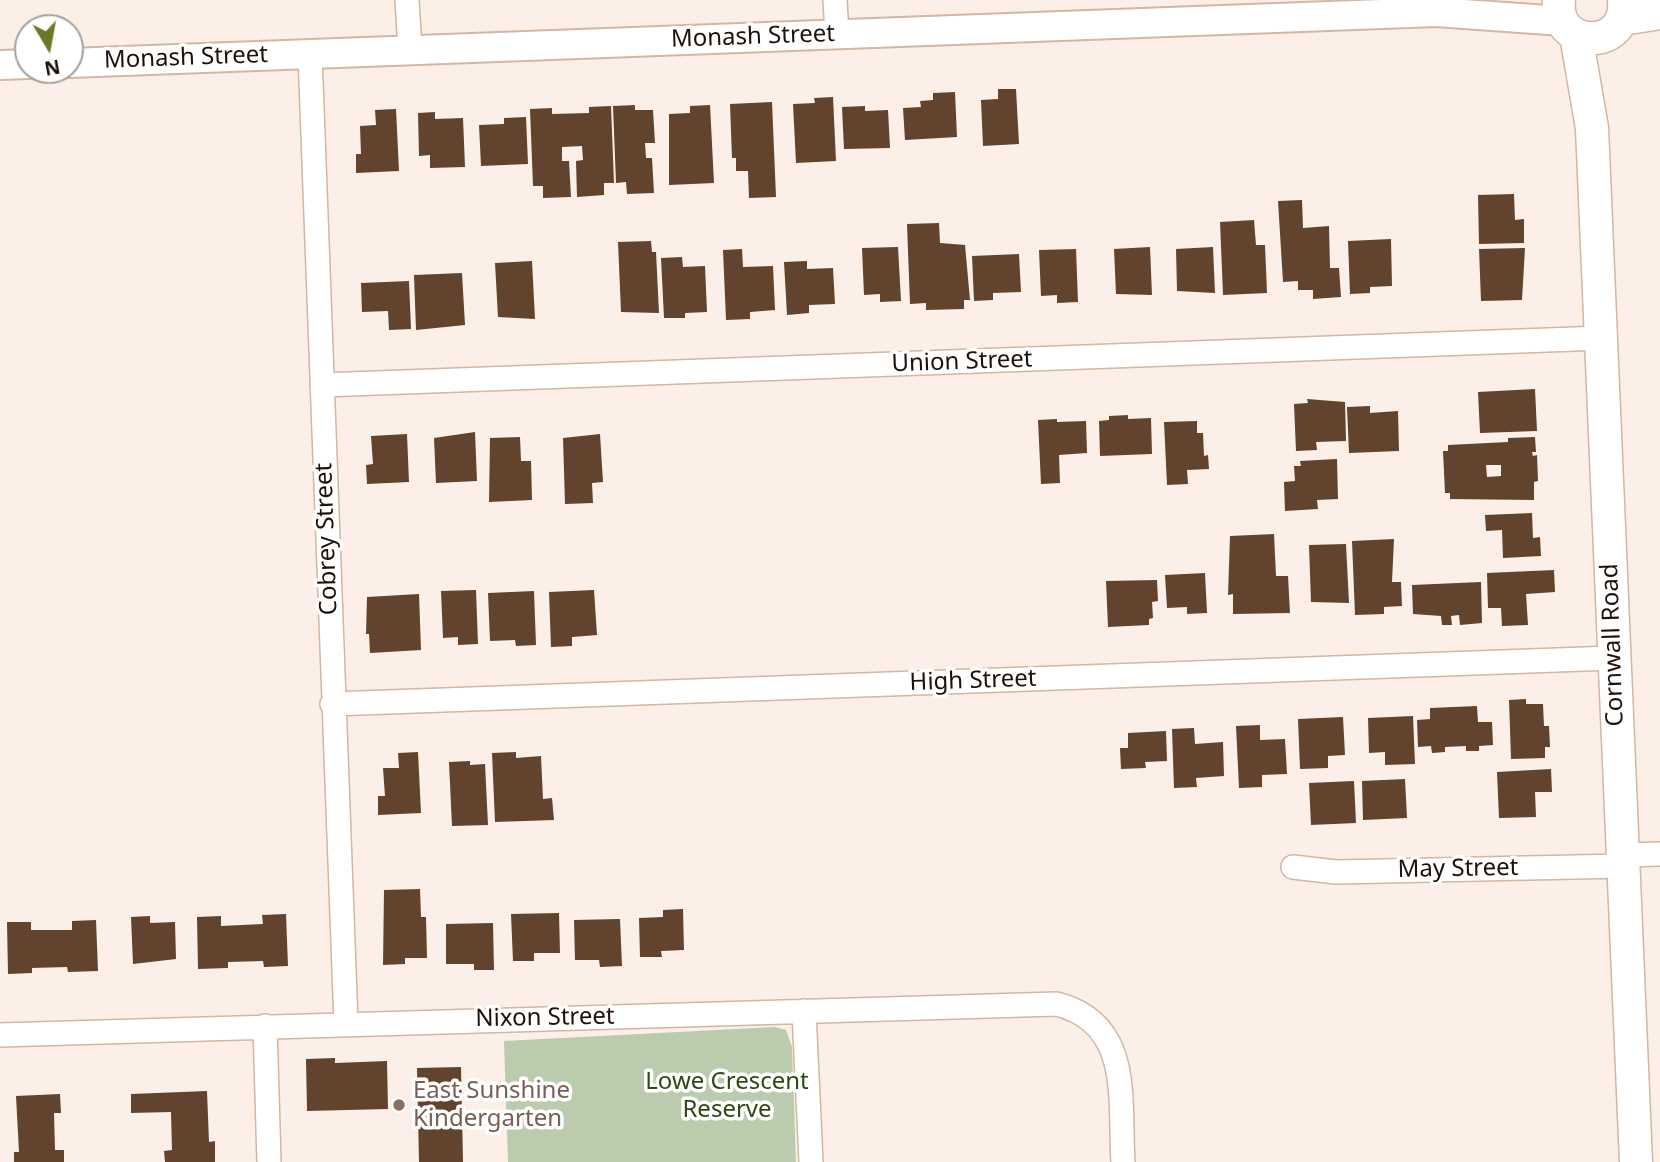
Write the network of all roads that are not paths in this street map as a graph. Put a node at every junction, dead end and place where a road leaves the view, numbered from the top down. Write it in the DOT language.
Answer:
graph roads {
  1 [pos="407,0"];
  2 [pos="835,0"];
  3 [pos="1499,0"];
  4 [pos="1206,10"];
  5 [pos="1436,12"];
  6 [pos="1660,13"];
  7 [pos="1618,18"];
  8 [pos="1566,19"];
  9 [pos="836,34"];
  10 [pos="410,50"];
  11 [pos="310,54"];
  12 [pos="84,62"];
  13 [pos="1592,128"];
  14 [pos="1602,338"];
  15 [pos="321,385"];
  16 [pos="1613,658"];
  17 [pos="332,704"];
  18 [pos="1660,854"];
  19 [pos="1623,860"];
  20 [pos="1293,867"];
  21 [pos="804,1011"];
  22 [pos="346,1023"];
  23 [pos="265,1026"];
  24 [pos="0,1035"];
  25 [pos="269,1162"];
  26 [pos="811,1162"];
  27 [pos="1123,1162"];
  28 [pos="1636,1162"];
  1 -- 10 [label="street"];
  2 -- 9 [label="street"];
  3 -- 5 [label="street, Monash Street"];
  4 -- 5 [label="street, Monash Street"];
  4 -- 9 [label="street, Monash Street"];
  5 -- 8 [label="street, Monash Street"];
  6 -- 7 [label="main road"];
  7 -- 8 [label="main road"];
  7 -- 13 [label="main road, Cornwall Road"];
  8 -- 13 [label="main road, Cornwall Road"];
  9 -- 10 [label="street, Monash Street"];
  10 -- 11 [label="street, Monash Street"];
  11 -- 12 [label="street, Monash Street"];
  11 -- 15 [label="street, Cobrey Street"];
  13 -- 14 [label="main road, Cornwall Road"];
  14 -- 15 [label="street, Union Street"];
  14 -- 16 [label="main road, Cornwall Road"];
  15 -- 17 [label="street, Cobrey Street"];
  16 -- 17 [label="street, High Street"];
  16 -- 19 [label="main road, Cornwall Road"];
  17 -- 22 [label="street, Cobrey Street"];
  18 -- 19 [label="street, May Street"];
  19 -- 20 [label="street, May Street"];
  19 -- 28 [label="main road, Cornwall Road"];
  21 -- 22 [label="street, Nixon Street"];
  21 -- 26 [label="street"];
  21 -- 27 [label="street, Nixon Street"];
  22 -- 23 [label="street, Nixon Street"];
  23 -- 24 [label="street, Nixon Street"];
  23 -- 25 [label="street"];
}
